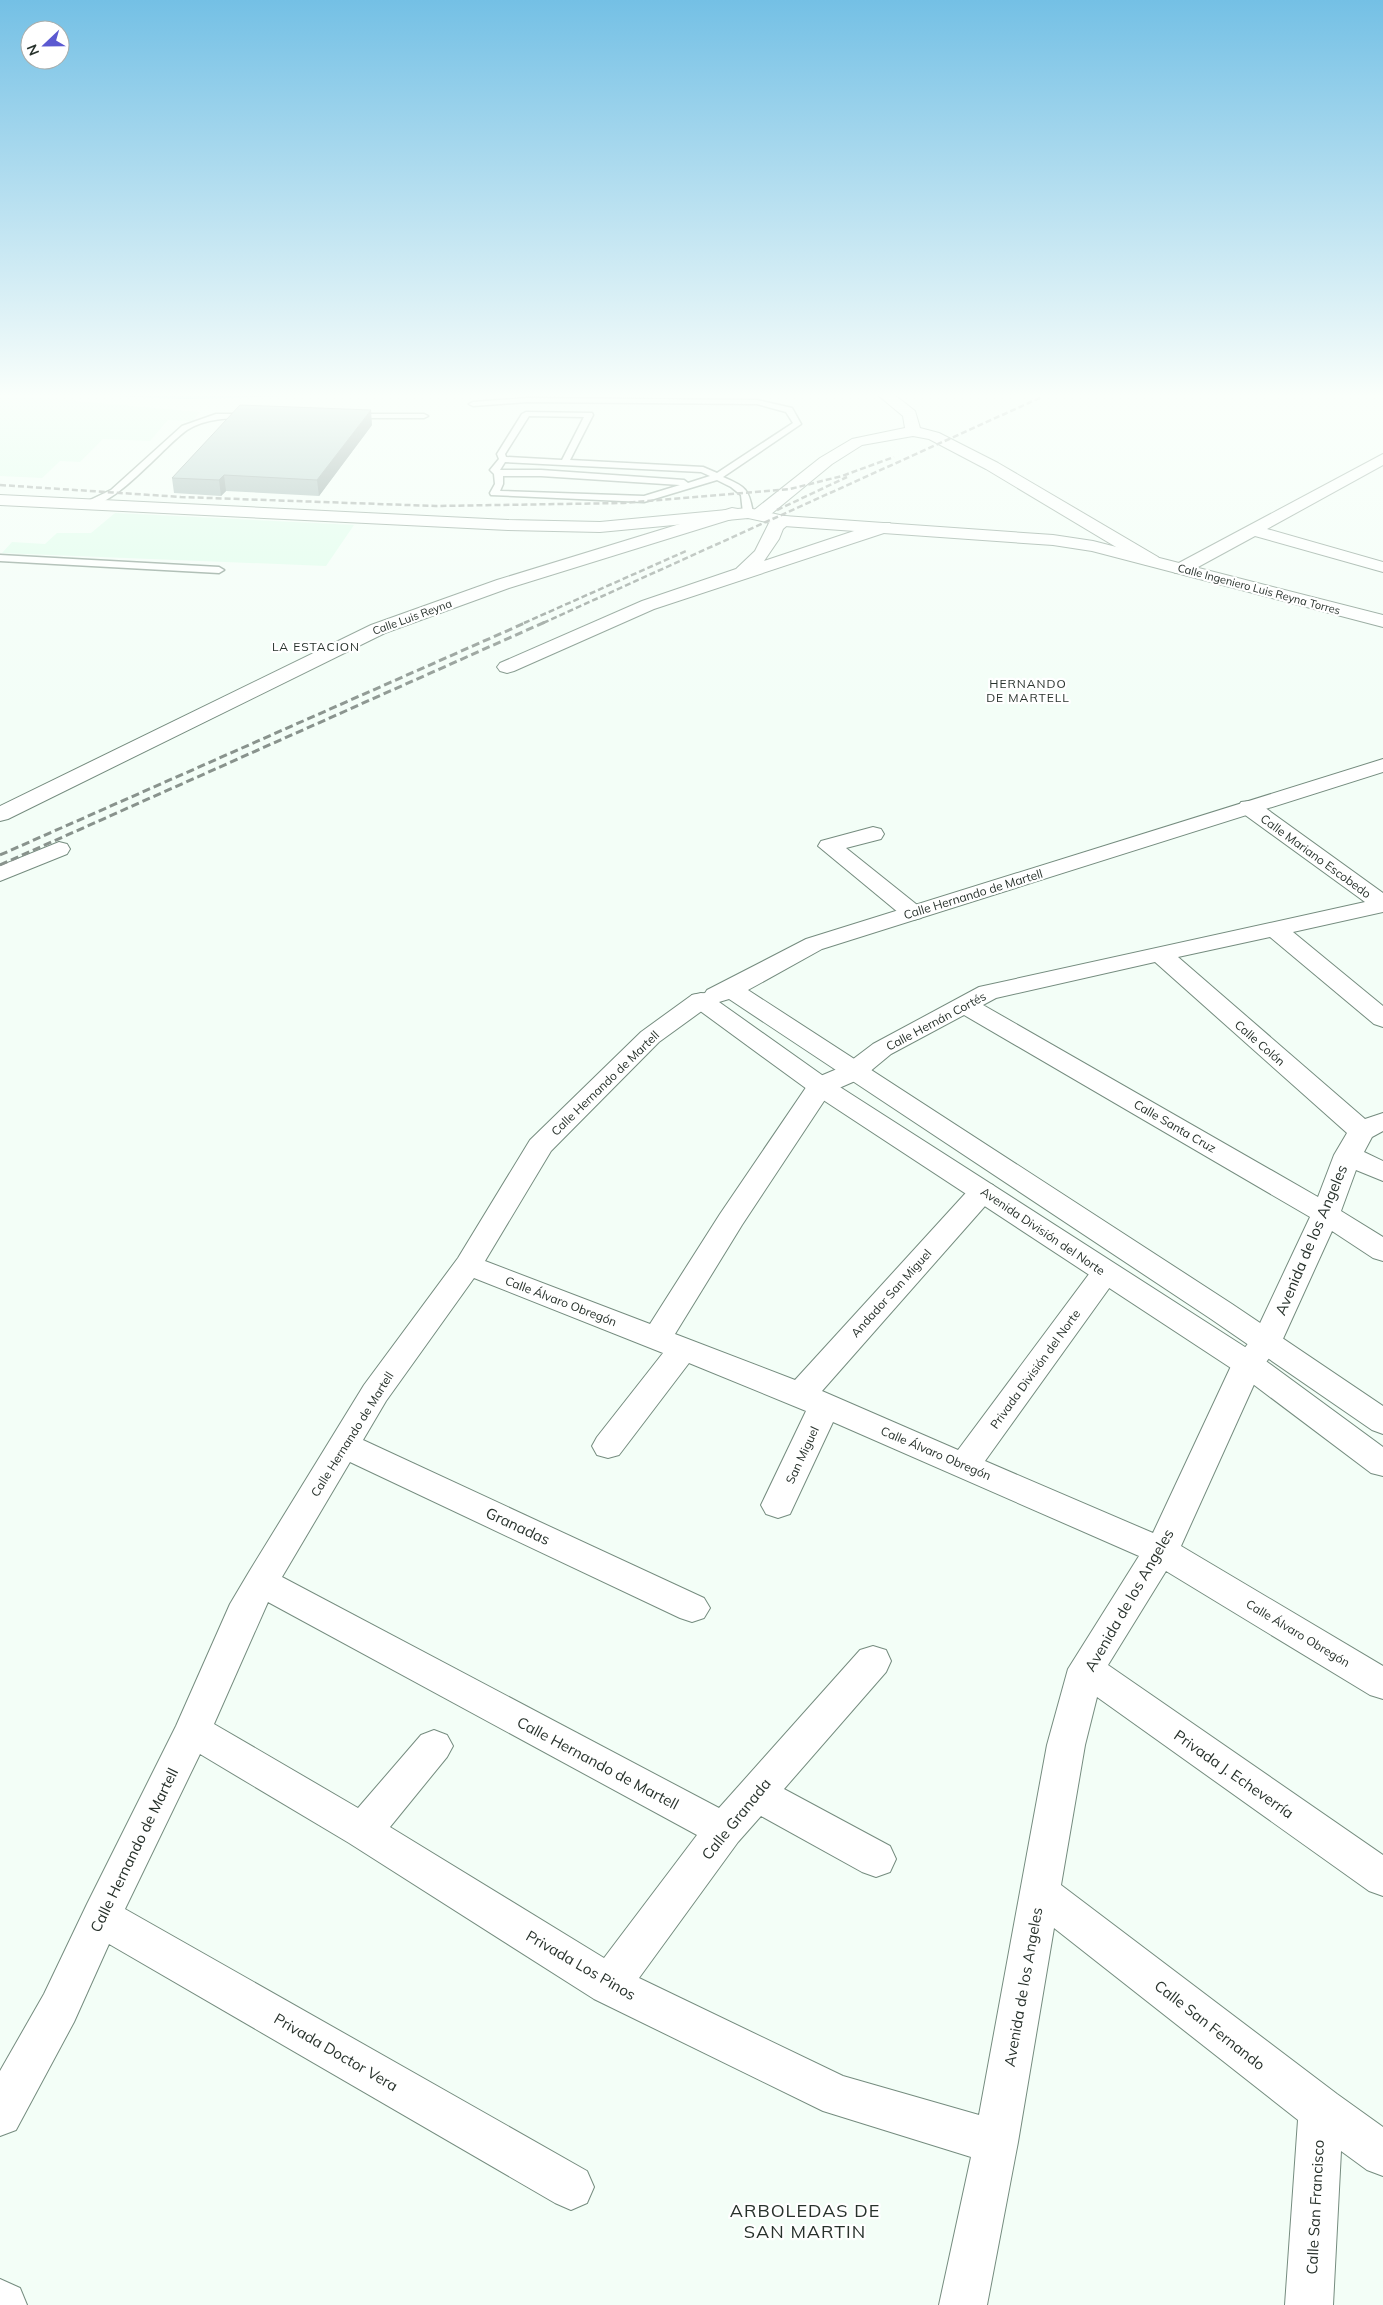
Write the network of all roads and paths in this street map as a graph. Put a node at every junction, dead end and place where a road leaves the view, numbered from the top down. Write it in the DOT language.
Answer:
graph roads {
  1 [pos="101,504"];
  2 [pos="746,504"];
  3 [pos="761,504"];
  4 [pos="1055,504"];
  5 [pos="1303,504"];
  6 [pos="746,513"];
  7 [pos="784,521"];
  8 [pos="884,527"];
  9 [pos="1253,530"];
  10 [pos="0,558"];
  11 [pos="1152,561"];
  12 [pos="1383,567"];
  13 [pos="1181,569"];
  14 [pos="219,570"];
  15 [pos="742,573"];
  16 [pos="1383,621"];
  17 [pos="507,667"];
  18 [pos="1383,765"];
  19 [pos="1249,807"];
  20 [pos="0,814"];
  21 [pos="873,834"];
  22 [pos="58,849"];
  23 [pos="0,874"];
  24 [pos="1383,905"];
  25 [pos="913,913"];
  26 [pos="1275,929"];
  27 [pos="1160,954"];
  28 [pos="716,995"];
  29 [pos="965,1005"];
  30 [pos="1383,1018"];
  31 [pos="853,1072"];
  32 [pos="820,1086"];
  33 [pos="1364,1136"];
  34 [pos="1383,1172"];
  35 [pos="983,1190"];
  36 [pos="1326,1214"];
  37 [pos="1383,1251"];
  38 [pos="468,1265"];
  39 [pos="1105,1273"];
  40 [pos="670,1344"];
  41 [pos="1258,1352"];
  42 [pos="813,1400"];
  43 [pos="1383,1422"];
  44 [pos="344,1445"];
  45 [pos="608,1446"];
  46 [pos="1383,1464"];
  47 [pos="965,1465"];
  48 [pos="778,1505"];
  49 [pos="1161,1551"];
  50 [pos="261,1582"];
  51 [pos="692,1608"];
  52 [pos="873,1661"];
  53 [pos="1086,1669"];
  54 [pos="1383,1684"];
  55 [pos="193,1730"];
  56 [pos="434,1746"];
  57 [pos="755,1793"];
  58 [pos="724,1830"];
  59 [pos="363,1831"];
  60 [pos="876,1859"];
  61 [pos="1383,1878"];
  62 [pos="1040,1893"];
  63 [pos="101,1917"];
  64 [pos="609,1985"];
  65 [pos="1321,2110"];
  66 [pos="0,2114"];
  67 [pos="996,2142"];
  68 [pos="1383,2154"];
  69 [pos="571,2187"];
  70 [pos="963,2305"];
  71 [pos="1309,2305"];
  1 -- 6 [label="street, Calle Ingeniero Luis Reyna Torres"];
  2 -- 6 [label="lane"];
  3 -- 6 [label="street, Calle Luis Reyna"];
  4 -- 11 [label="street"];
  5 -- 9 [label="street"];
  6 -- 7 [label="street, Calle Ingeniero Luis Reyna Torres"];
  6 -- 20 [label="street, Calle Luis Reyna"];
  7 -- 8 [label="street, Calle Ingeniero Luis Reyna Torres"];
  7 -- 15 [label="street"];
  8 -- 11 [label="street, Calle Ingeniero Luis Reyna Torres"];
  8 -- 15 [label="street"];
  9 -- 12 [label="street"];
  9 -- 13 [label="street"];
  10 -- 14 [label="lane"];
  11 -- 13 [label="street, Calle Ingeniero Luis Reyna Torres"];
  13 -- 16 [label="street, Calle Ingeniero Luis Reyna Torres"];
  15 -- 17 [label="street"];
  18 -- 19 [label="street, Calle Hernando de Martell"];
  19 -- 24 [label="street, Calle Mariano Escobedo"];
  19 -- 25 [label="street, Calle Hernando de Martell"];
  21 -- 25 [label="street"];
  22 -- 23 [label="street"];
  24 -- 26 [label="street, Calle Hernán Cortés"];
  25 -- 28 [label="street, Calle Hernando de Martell"];
  26 -- 27 [label="street, Calle Hernán Cortés"];
  26 -- 30 [label="street"];
  27 -- 29 [label="street, Calle Hernán Cortés"];
  27 -- 33 [label="street, Calle Colón"];
  28 -- 31 [label="street, Avenida División del Norte"];
  28 -- 32 [label="street, Avenida División del Norte"];
  28 -- 38 [label="street, Calle Hernando de Martell"];
  29 -- 31 [label="street, Calle Hernán Cortés"];
  29 -- 36 [label="street, Calle Santa Cruz"];
  31 -- 32 [label="street, Calle Hernán Cortés"];
  31 -- 41 [label="street, Avenida División del Norte"];
  32 -- 35 [label="street, Avenida División del Norte"];
  32 -- 40 [label="street"];
  33 -- 34 [label="street, Calle Colón"];
  33 -- 36 [label="street, Avenida de los Angeles"];
  35 -- 39 [label="street, Avenida División del Norte"];
  35 -- 42 [label="street, Andador San Miguel"];
  36 -- 37 [label="street, Calle Santa Cruz"];
  36 -- 41 [label="street, Avenida de los Angeles"];
  38 -- 40 [label="street, Calle Álvaro Obregón"];
  38 -- 44 [label="street, Calle Hernando de Martell"];
  39 -- 41 [label="street, Avenida División del Norte"];
  39 -- 47 [label="street, Privada División del Norte"];
  40 -- 42 [label="street, Calle Álvaro Obregón"];
  40 -- 45 [label="street"];
  41 -- 43 [label="street, Avenida División del Norte"];
  41 -- 46 [label="street, Avenida División del Norte"];
  41 -- 49 [label="street, Avenida de los Angeles"];
  42 -- 47 [label="street, Calle Álvaro Obregón"];
  42 -- 48 [label="street, San Miguel"];
  44 -- 50 [label="street, Calle Hernando de Martell"];
  44 -- 51 [label="street, Granadas"];
  47 -- 49 [label="street, Calle Álvaro Obregón"];
  49 -- 53 [label="street, Avenida de los Angeles"];
  49 -- 54 [label="street, Calle Álvaro Obregón"];
  50 -- 55 [label="street, Calle Hernando de Martell"];
  50 -- 58 [label="street, Calle Hernando de Martell"];
  52 -- 57 [label="street, Calle Granada"];
  53 -- 61 [label="street, Privada J. Echeverría"];
  53 -- 62 [label="street, Avenida de los Angeles"];
  55 -- 59 [label="street, Privada Los Pinos"];
  55 -- 63 [label="street, Calle Hernando de Martell"];
  56 -- 59 [label="street"];
  57 -- 58 [label="street, Calle Granada"];
  57 -- 60 [label="street"];
  58 -- 64 [label="street, Calle Granada"];
  59 -- 64 [label="street, Privada Los Pinos"];
  62 -- 65 [label="street, Calle San Fernando"];
  62 -- 67 [label="street, Avenida de los Angeles"];
  63 -- 66 [label="street, Calle Hernando de Martell"];
  63 -- 69 [label="street, Privada Doctor Vera"];
  64 -- 67 [label="street, Privada Los Pinos"];
  65 -- 68 [label="street, Calle San Fernando"];
  65 -- 71 [label="street, Calle San Francisco"];
  67 -- 70 [label="street, Avenida de los Angeles"];
}
